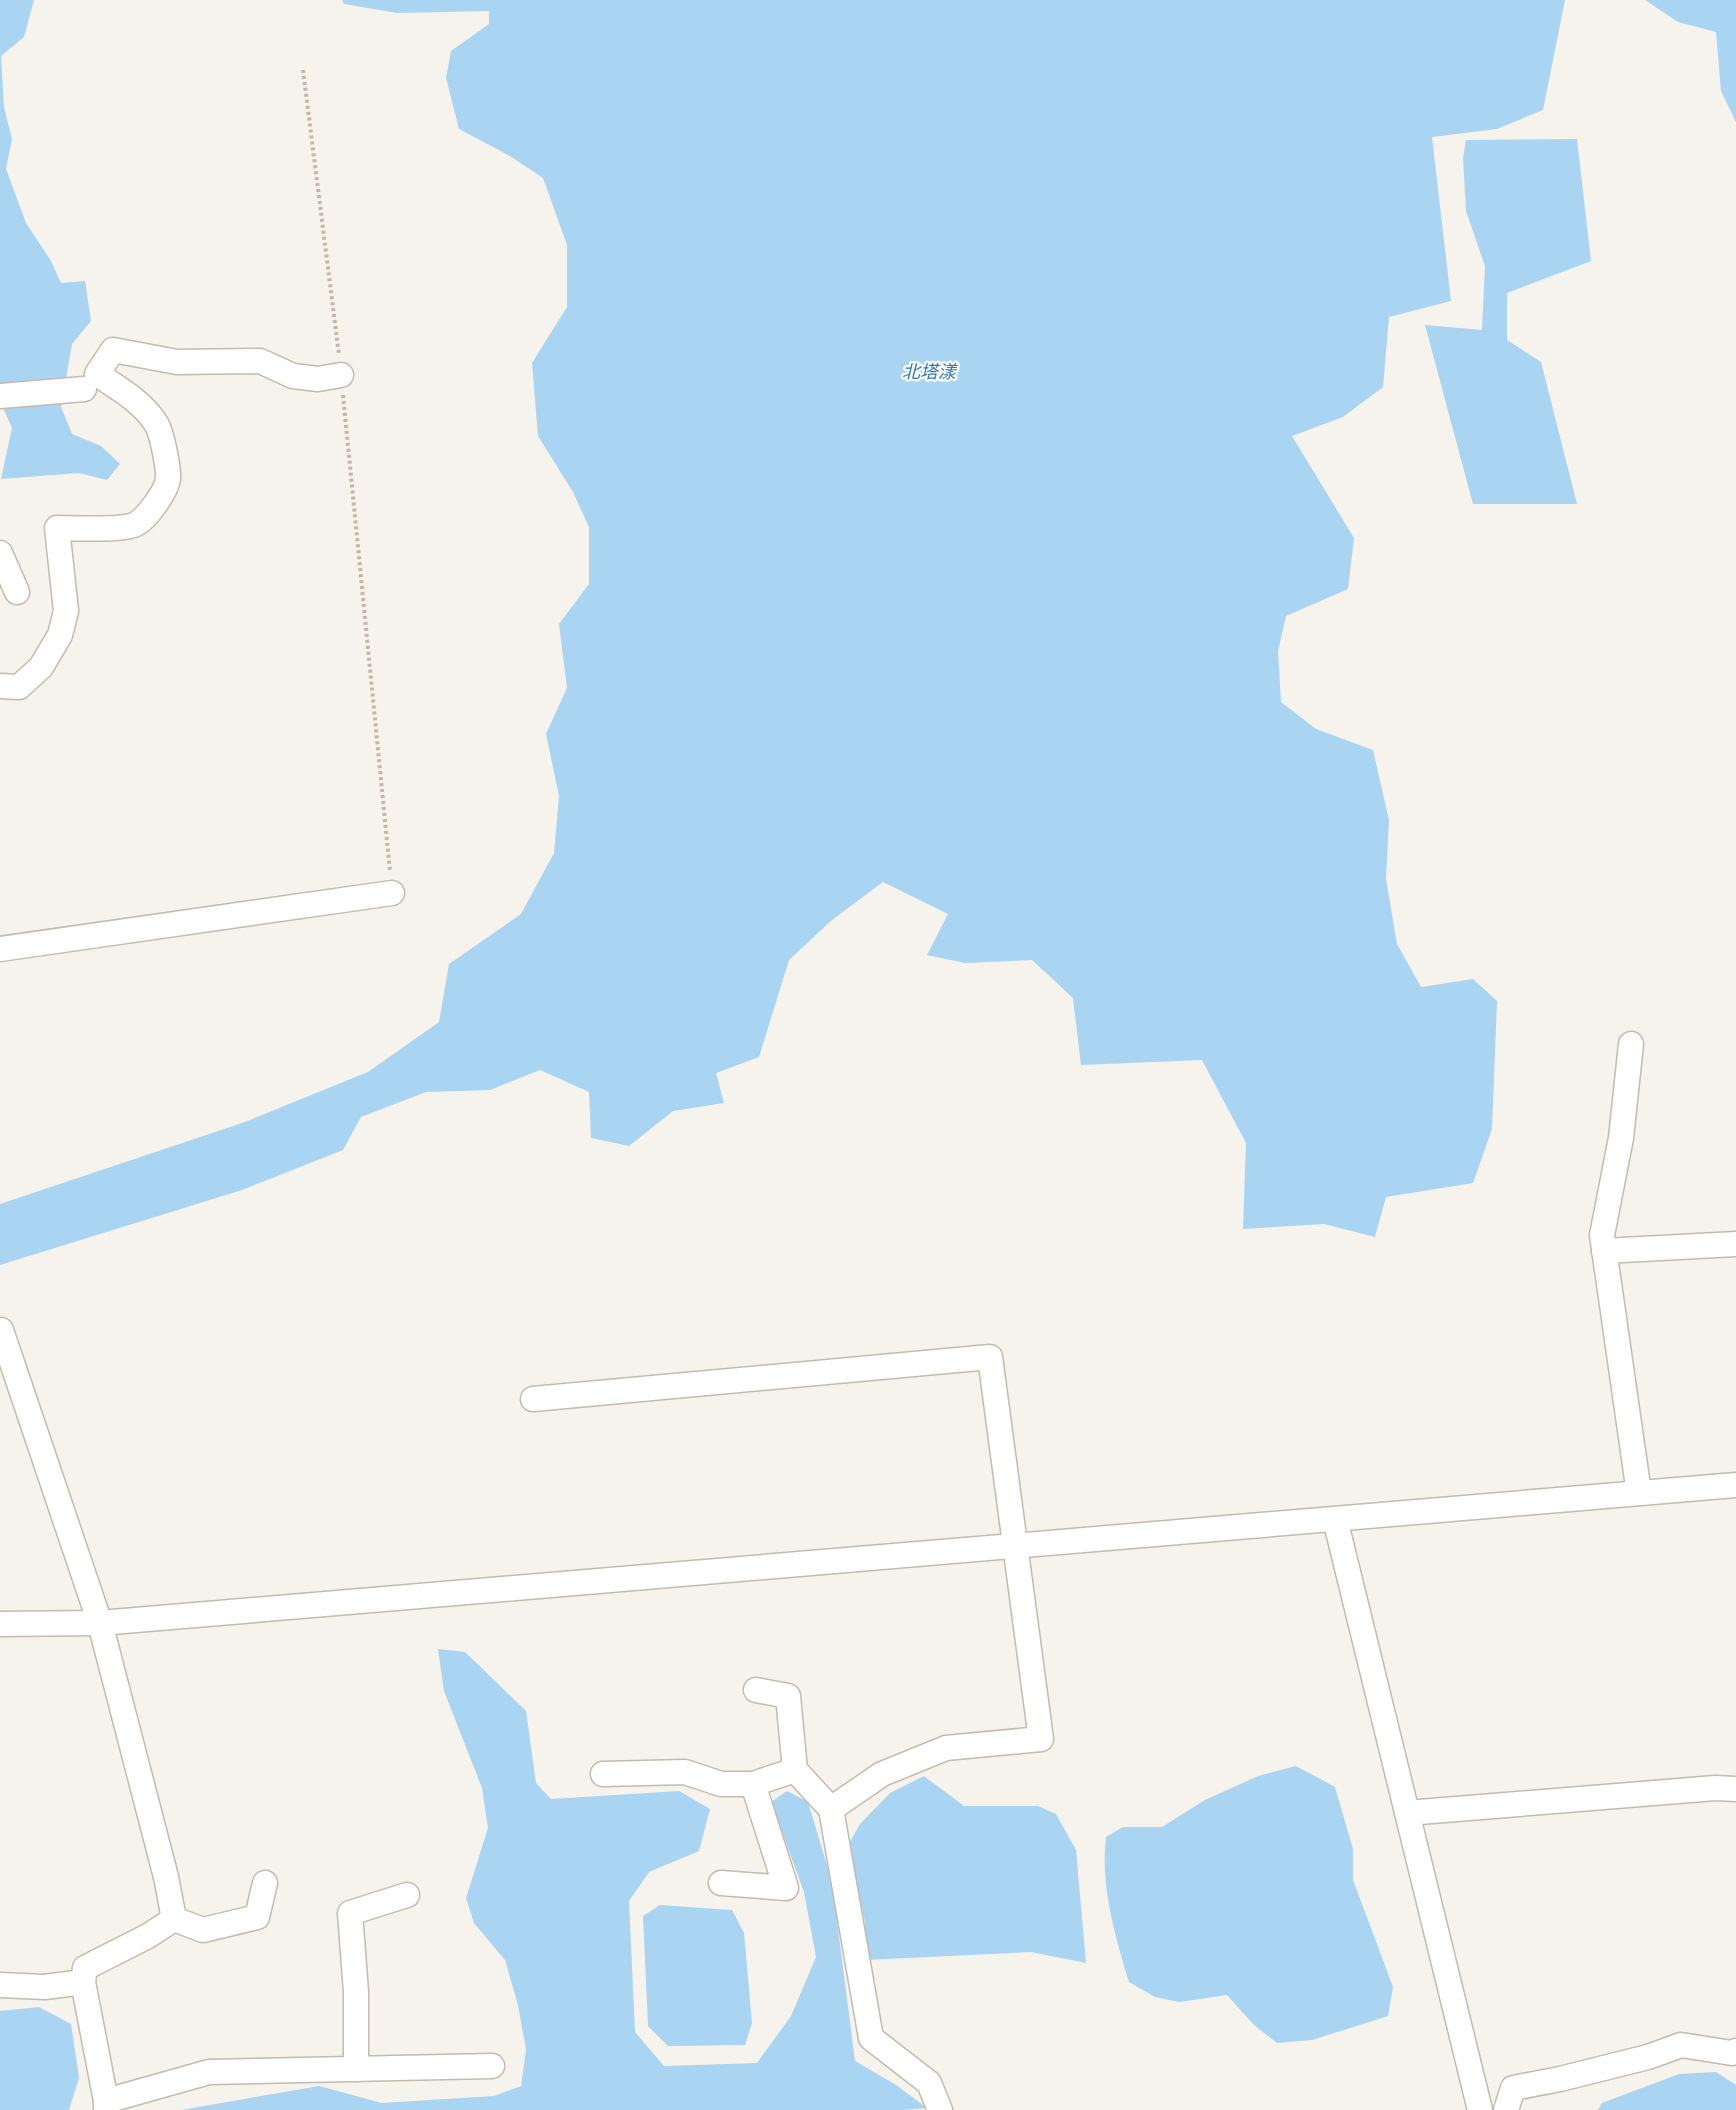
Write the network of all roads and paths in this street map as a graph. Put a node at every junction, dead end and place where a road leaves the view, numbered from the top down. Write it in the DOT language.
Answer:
graph roads {
  1 [pos="303,70"];
  2 [pos="341,375"];
  3 [pos="84,388"];
  4 [pos="0,396"];
  5 [pos="0,553"];
  6 [pos="17,592"];
  7 [pos="0,686"];
  8 [pos="392,893"];
  9 [pos="0,949"];
  10 [pos="1631,1044"];
  11 [pos="1736,1244"];
  12 [pos="1604,1251"];
  13 [pos="2,1330"];
  14 [pos="533,1399"];
  15 [pos="1736,1485"];
  16 [pos="1639,1493"];
  17 [pos="1335,1519"];
  18 [pos="1015,1544"];
  19 [pos="100,1623"];
  20 [pos="0,1624"];
  21 [pos="756,1690"];
  22 [pos="795,1770"];
  23 [pos="603,1773"];
  24 [pos="753,1784"];
  25 [pos="1736,1790"];
  26 [pos="831,1809"];
  27 [pos="1407,1813"];
  28 [pos="265,1883"];
  29 [pos="722,1883"];
  30 [pos="407,1895"];
  31 [pos="174,1919"];
  32 [pos="83,1982"];
  33 [pos="0,1985"];
  34 [pos="1736,2051"];
  35 [pos="492,2067"];
  36 [pos="356,2069"];
  37 [pos="106,2105"];
  38 [pos="940,2110"];
  39 [pos="1480,2110"];
  40 [pos="1506,2110"];
  1 -- 2 [label="path"];
  2 -- 7 [label="street"];
  2 -- 8 [label="path"];
  3 -- 4 [label="street"];
  5 -- 6 [label="street"];
  8 -- 9 [label="street"];
  10 -- 12 [label="street"];
  11 -- 12 [label="street"];
  12 -- 16 [label="street"];
  13 -- 19 [label="street"];
  14 -- 18 [label="street"];
  15 -- 16 [label="street"];
  16 -- 17 [label="street"];
  17 -- 18 [label="street"];
  17 -- 27 [label="street"];
  18 -- 19 [label="street"];
  18 -- 26 [label="street"];
  19 -- 20 [label="street"];
  19 -- 31 [label="street"];
  21 -- 22 [label="street"];
  22 -- 24 [label="street"];
  22 -- 26 [label="street"];
  23 -- 24 [label="street"];
  24 -- 29 [label="street"];
  25 -- 27 [label="street"];
  26 -- 38 [label="street"];
  27 -- 39 [label="street"];
  28 -- 31 [label="street"];
  30 -- 36 [label="street"];
  31 -- 32 [label="street"];
  32 -- 33 [label="street"];
  32 -- 37 [label="street"];
  34 -- 40 [label="street"];
  35 -- 36 [label="street"];
  36 -- 37 [label="street"];
}
